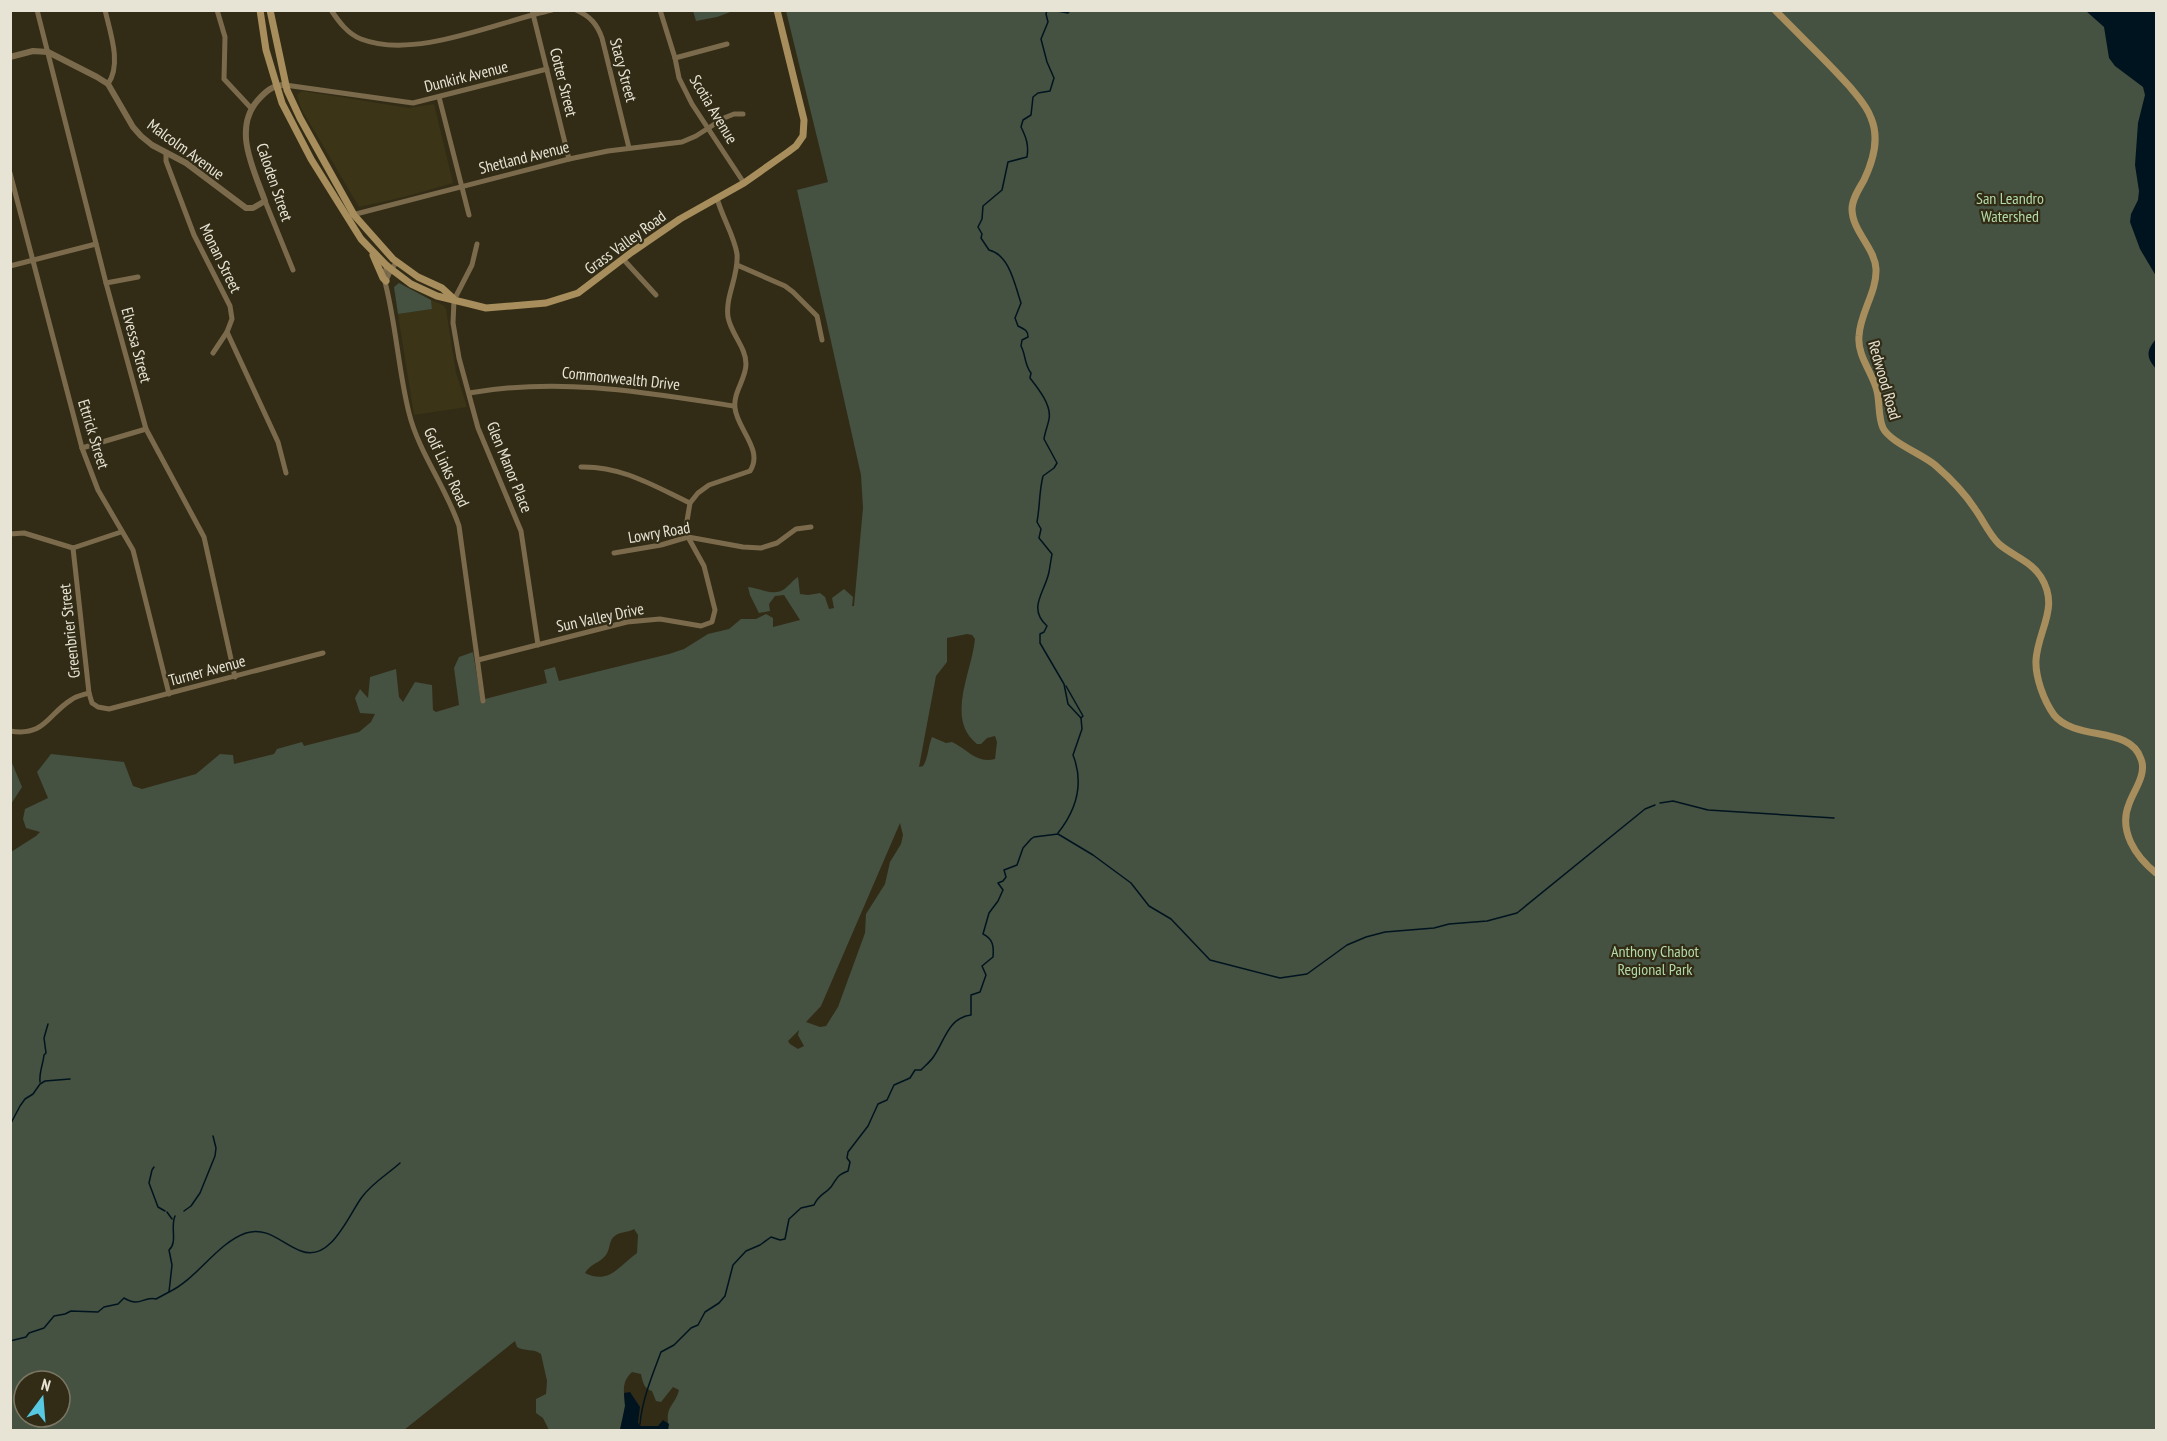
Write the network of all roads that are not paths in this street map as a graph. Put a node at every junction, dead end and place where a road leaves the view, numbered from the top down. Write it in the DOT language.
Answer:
graph roads {
  1 [pos="37,10"];
  2 [pos="105,10"];
  3 [pos="217,10"];
  4 [pos="260,10"];
  5 [pos="270,10"];
  6 [pos="332,10"];
  7 [pos="552,10"];
  8 [pos="576,10"];
  9 [pos="660,10"];
  10 [pos="777,10"];
  11 [pos="1775,10"];
  12 [pos="532,13"];
  13 [pos="727,44"];
  14 [pos="48,52"];
  15 [pos="10,57"];
  16 [pos="675,58"];
  17 [pos="547,69"];
  18 [pos="108,84"];
  19 [pos="276,85"];
  20 [pos="285,85"];
  21 [pos="439,97"];
  22 [pos="251,108"];
  23 [pos="743,114"];
  24 [pos="709,128"];
  25 [pos="629,148"];
  26 [pos="166,153"];
  27 [pos="569,159"];
  28 [pos="10,173"];
  29 [pos="744,183"];
  30 [pos="462,187"];
  31 [pos="717,198"];
  32 [pos="265,201"];
  33 [pos="469,215"];
  34 [pos="350,216"];
  35 [pos="96,244"];
  36 [pos="477,244"];
  37 [pos="372,253"];
  38 [pos="623,259"];
  39 [pos="32,260"];
  40 [pos="395,261"];
  41 [pos="737,265"];
  42 [pos="10,267"];
  43 [pos="389,268"];
  44 [pos="293,270"];
  45 [pos="138,277"];
  46 [pos="386,281"];
  47 [pos="106,283"];
  48 [pos="656,295"];
  49 [pos="454,300"];
  50 [pos="227,332"];
  51 [pos="822,340"];
  52 [pos="213,353"];
  53 [pos="468,393"];
  54 [pos="734,406"];
  55 [pos="146,429"];
  56 [pos="82,448"];
  57 [pos="581,467"];
  58 [pos="286,473"];
  59 [pos="690,503"];
  60 [pos="811,527"];
  61 [pos="121,532"];
  62 [pos="10,534"];
  63 [pos="688,537"];
  64 [pos="74,548"];
  65 [pos="614,553"];
  66 [pos="538,645"];
  67 [pos="323,654"];
  68 [pos="478,660"];
  69 [pos="235,677"];
  70 [pos="89,693"];
  71 [pos="169,694"];
  72 [pos="483,701"];
  73 [pos="98,707"];
  74 [pos="10,731"];
  75 [pos="2157,873"];
  1 -- 14 [label="street, Elvessa Street"];
  2 -- 18 [label="street"];
  3 -- 22 [label="street"];
  4 -- 19 [label="main road"];
  5 -- 20 [label="main road"];
  6 -- 12 [label="street"];
  7 -- 12 [label="street"];
  8 -- 25 [label="street, Stacy Street"];
  9 -- 16 [label="street, Scotia Avenue"];
  10 -- 29 [label="main road, Grass Valley Road"];
  11 -- 75 [label="main road, Redwood Road"];
  12 -- 17 [label="street, Cotter Street"];
  13 -- 16 [label="street"];
  14 -- 15 [label="street"];
  14 -- 18 [label="street"];
  14 -- 35 [label="street, Elvessa Street"];
  16 -- 24 [label="street, Scotia Avenue"];
  17 -- 21 [label="street, Dunkirk Avenue"];
  17 -- 27 [label="street, Cotter Street"];
  18 -- 26 [label="street, Malcolm Avenue"];
  19 -- 20 [label="street"];
  19 -- 22 [label="street"];
  19 -- 34 [label="main road"];
  20 -- 21 [label="street, Dunkirk Avenue"];
  20 -- 34 [label="main road"];
  21 -- 30 [label="street"];
  22 -- 32 [label="street, Caloden Street"];
  23 -- 24 [label="street, Shetland Avenue"];
  24 -- 25 [label="street, Shetland Avenue"];
  24 -- 29 [label="street, Scotia Avenue"];
  25 -- 27 [label="street, Shetland Avenue"];
  26 -- 32 [label="street, Malcolm Avenue"];
  26 -- 50 [label="street, Monan Street"];
  27 -- 30 [label="street, Shetland Avenue"];
  28 -- 39 [label="street, Ettrick Street"];
  29 -- 31 [label="main road, Grass Valley Road"];
  30 -- 33 [label="street"];
  30 -- 34 [label="street, Shetland Avenue"];
  31 -- 38 [label="main road, Grass Valley Road"];
  31 -- 41 [label="street"];
  32 -- 44 [label="street, Caloden Street"];
  34 -- 37 [label="main road"];
  34 -- 40 [label="main road"];
  35 -- 39 [label="street"];
  35 -- 47 [label="street, Elvessa Street"];
  36 -- 49 [label="street"];
  37 -- 43 [label="main road"];
  37 -- 46 [label="main road"];
  38 -- 48 [label="street"];
  38 -- 49 [label="main road, Grass Valley Road"];
  39 -- 42 [label="street"];
  39 -- 56 [label="street, Ettrick Street"];
  40 -- 43 [label="street"];
  40 -- 49 [label="main road, Grass Valley Road"];
  41 -- 51 [label="street"];
  41 -- 54 [label="street"];
  43 -- 46 [label="street, Golf Links Road"];
  43 -- 49 [label="main road, Grass Valley Road"];
  45 -- 47 [label="street"];
  46 -- 68 [label="street, Golf Links Road"];
  47 -- 55 [label="street, Elvessa Street"];
  49 -- 53 [label="street, Glen Manor Place"];
  50 -- 52 [label="street"];
  50 -- 58 [label="street, Monan Street"];
  53 -- 54 [label="street, Commonwealth Drive"];
  53 -- 66 [label="street, Glen Manor Place"];
  54 -- 59 [label="street"];
  55 -- 56 [label="street"];
  55 -- 69 [label="street, Elvessa Street"];
  56 -- 61 [label="street, Ettrick Street"];
  57 -- 59 [label="street"];
  59 -- 63 [label="street"];
  60 -- 63 [label="street, Lowry Road"];
  61 -- 64 [label="street"];
  61 -- 71 [label="street, Ettrick Street"];
  62 -- 64 [label="street"];
  63 -- 65 [label="street, Lowry Road"];
  63 -- 66 [label="street, Sun Valley Drive"];
  64 -- 70 [label="street, Greenbrier Street"];
  66 -- 68 [label="street, Sun Valley Drive"];
  67 -- 69 [label="street, Turner Avenue"];
  68 -- 72 [label="street, Golf Links Road"];
  69 -- 71 [label="street, Turner Avenue"];
  70 -- 73 [label="street, Greenbrier Street"];
  70 -- 74 [label="street"];
  71 -- 73 [label="street, Turner Avenue"];
}
